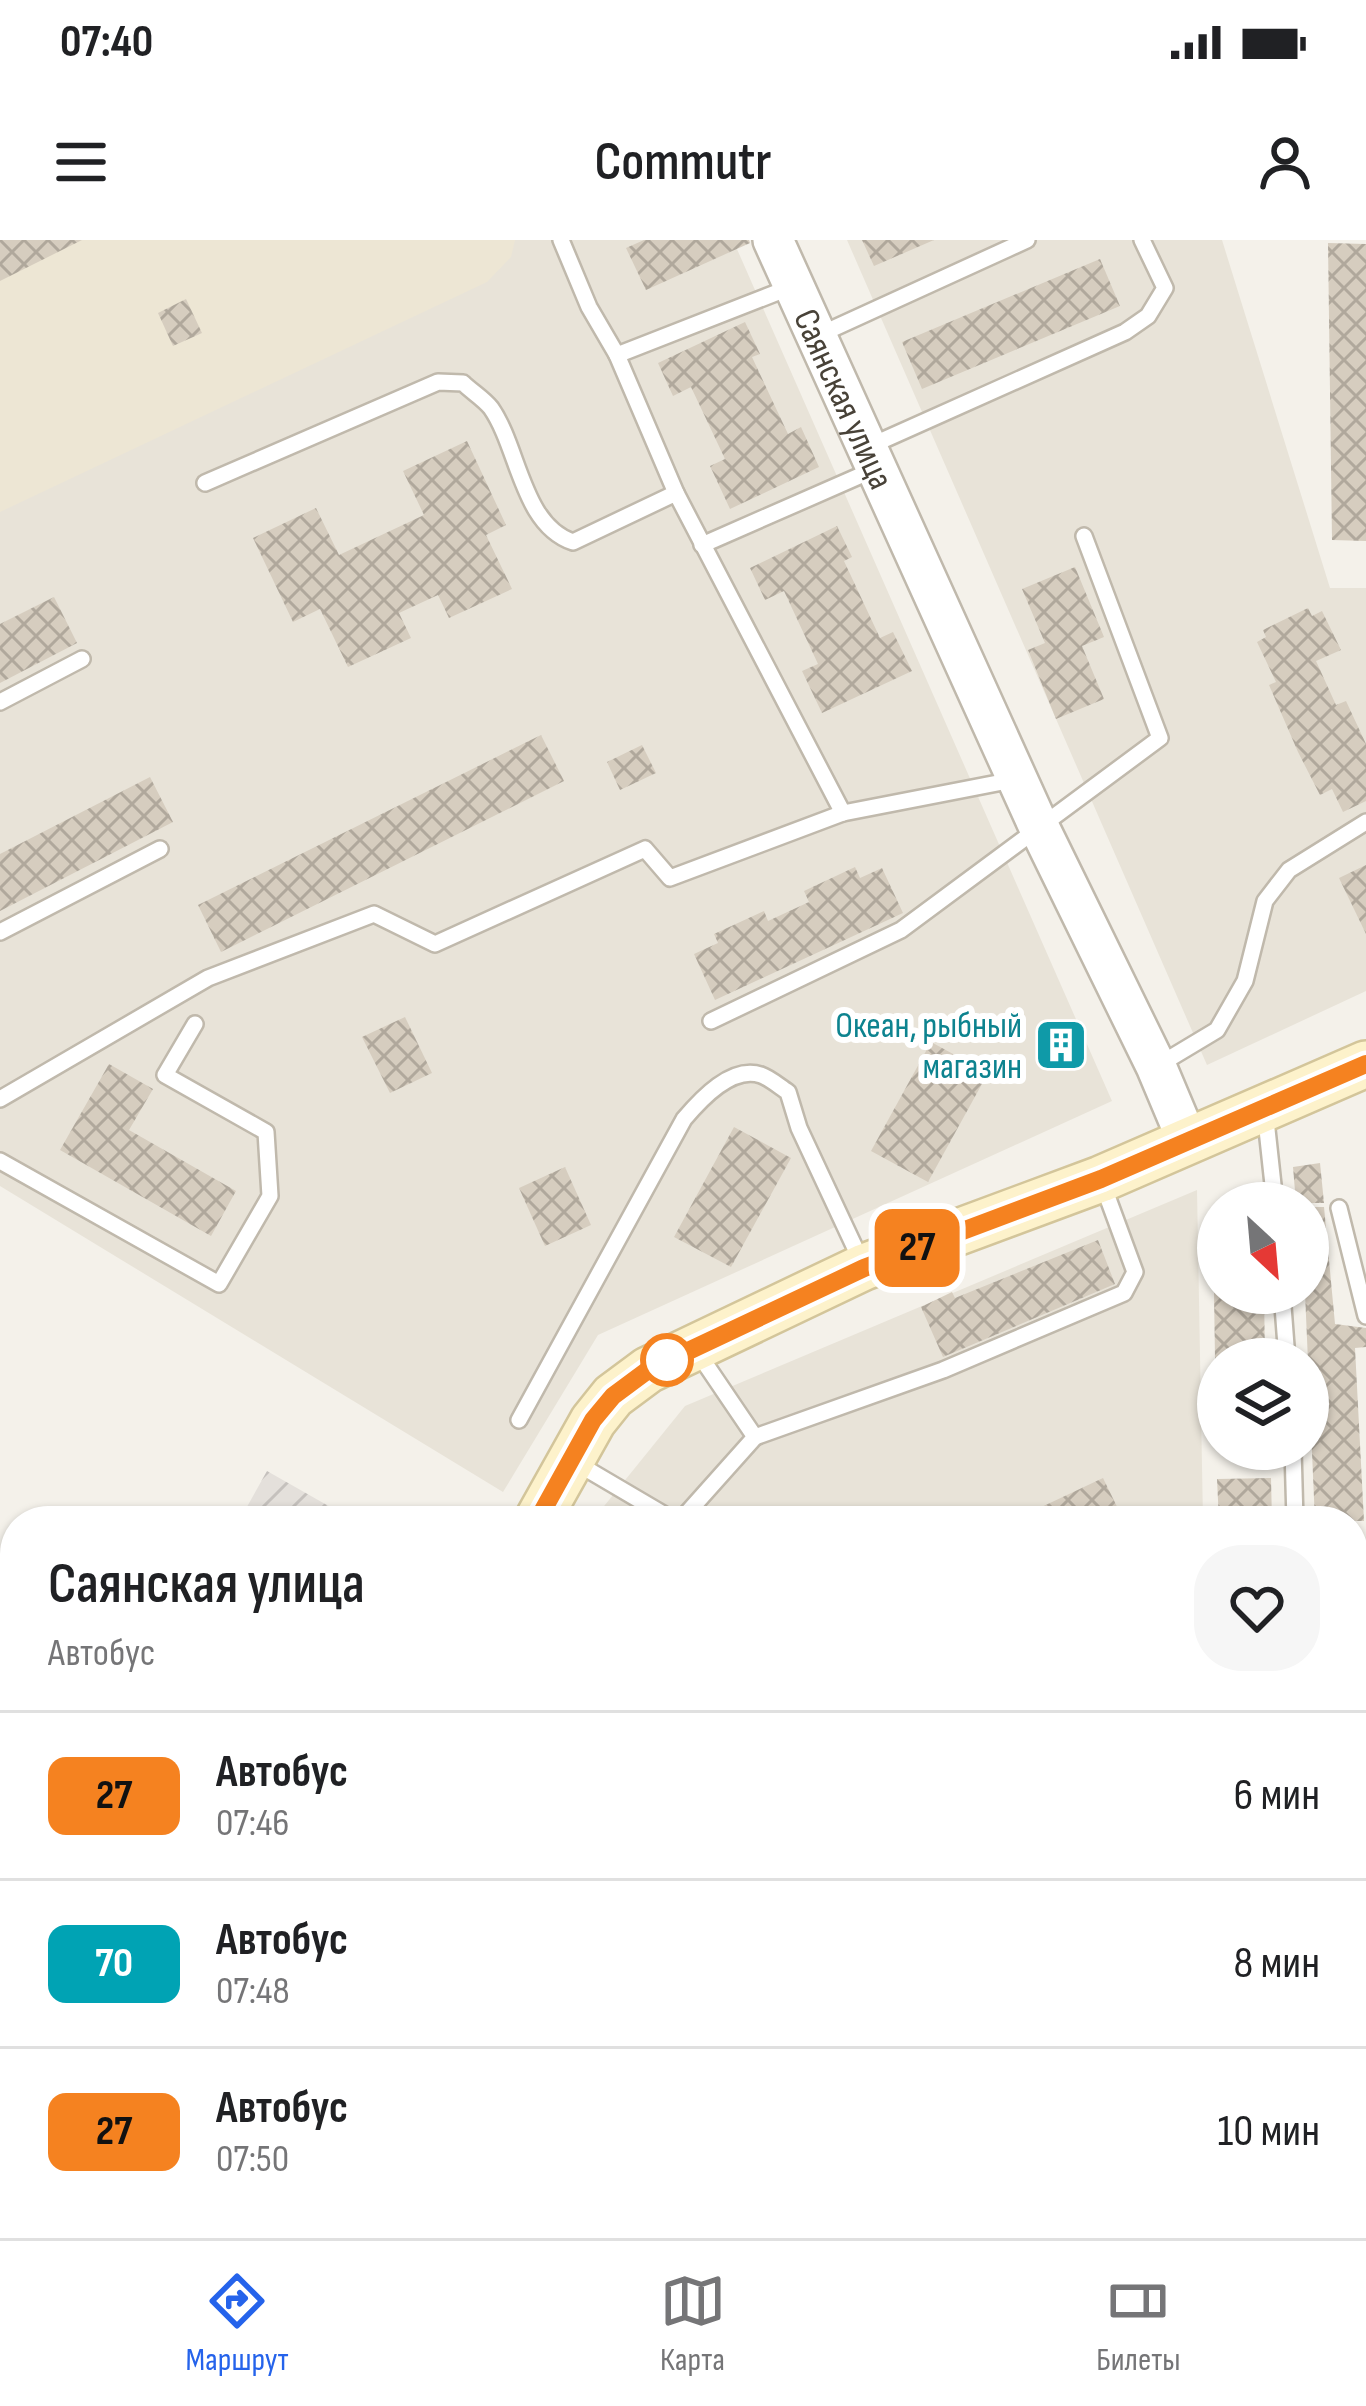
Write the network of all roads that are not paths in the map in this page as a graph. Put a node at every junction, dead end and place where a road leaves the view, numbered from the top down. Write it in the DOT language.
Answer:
graph roads {
  1 [pos="561,240"];
  2 [pos="773,240"];
  3 [pos="1027,240"];
  4 [pos="1142,240"];
  5 [pos="794,286"];
  6 [pos="816,336"];
  7 [pos="617,355"];
  8 [pos="871,458"];
  9 [pos="205,483"];
  10 [pos="676,493"];
  11 [pos="1084,536"];
  12 [pos="702,544"];
  13 [pos="82,659"];
  14 [pos="0,702"];
  15 [pos="1018,779"];
  16 [pos="843,813"];
  17 [pos="1366,822"];
  18 [pos="1038,825"];
  19 [pos="160,849"];
  20 [pos="0,932"];
  21 [pos="711,1021"];
  22 [pos="195,1024"];
  23 [pos="1156,1066"];
  24 [pos="1365,1067"];
  25 [pos="0,1099"];
  26 [pos="1264,1108"];
  27 [pos="1188,1142"];
  28 [pos="0,1162"];
  29 [pos="1101,1179"];
  30 [pos="1273,1182"];
  31 [pos="1340,1208"];
  32 [pos="864,1268"];
  33 [pos="1366,1316"];
  34 [pos="694,1348"];
  35 [pos="519,1420"];
  36 [pos="755,1437"];
  37 [pos="570,1459"];
  38 [pos="1294,1470"];
  39 [pos="545,1506"];
  40 [pos="651,1506"];
  41 [pos="691,1506"];
  42 [pos="1295,1506"];
  1 -- 7 [label="lane"];
  2 -- 5 [label="street, Саянская улица"];
  3 -- 6 [label="lane"];
  4 -- 8 [label="lane"];
  5 -- 6 [label="street, Саянская улица"];
  5 -- 7 [label="lane"];
  6 -- 8 [label="street, Саянская улица"];
  7 -- 10 [label="lane"];
  8 -- 12 [label="lane"];
  8 -- 15 [label="street, Саянская улица"];
  9 -- 10 [label="lane"];
  10 -- 12 [label="lane"];
  11 -- 18 [label="lane"];
  12 -- 16 [label="lane"];
  13 -- 14 [label="lane"];
  15 -- 16 [label="lane"];
  15 -- 18 [label="street, Саянская улица"];
  16 -- 25 [label="lane"];
  17 -- 23 [label="lane"];
  18 -- 21 [label="lane"];
  18 -- 23 [label="street, Саянская улица"];
  19 -- 20 [label="lane"];
  22 -- 28 [label="lane"];
  23 -- 27 [label="street, Саянская улица"];
  24 -- 26 [label="main road"];
  26 -- 27 [label="main road"];
  26 -- 30 [label="lane"];
  27 -- 29 [label="main road"];
  29 -- 32 [label="main road"];
  29 -- 36 [label="lane"];
  31 -- 33 [label="lane"];
  32 -- 34 [label="main road"];
  32 -- 35 [label="lane"];
  34 -- 36 [label="lane"];
  34 -- 37 [label="main road"];
  36 -- 41 [label="lane"];
  37 -- 39 [label="main road"];
  37 -- 40 [label="lane"];
  38 -- 42 [label="lane"];
}
